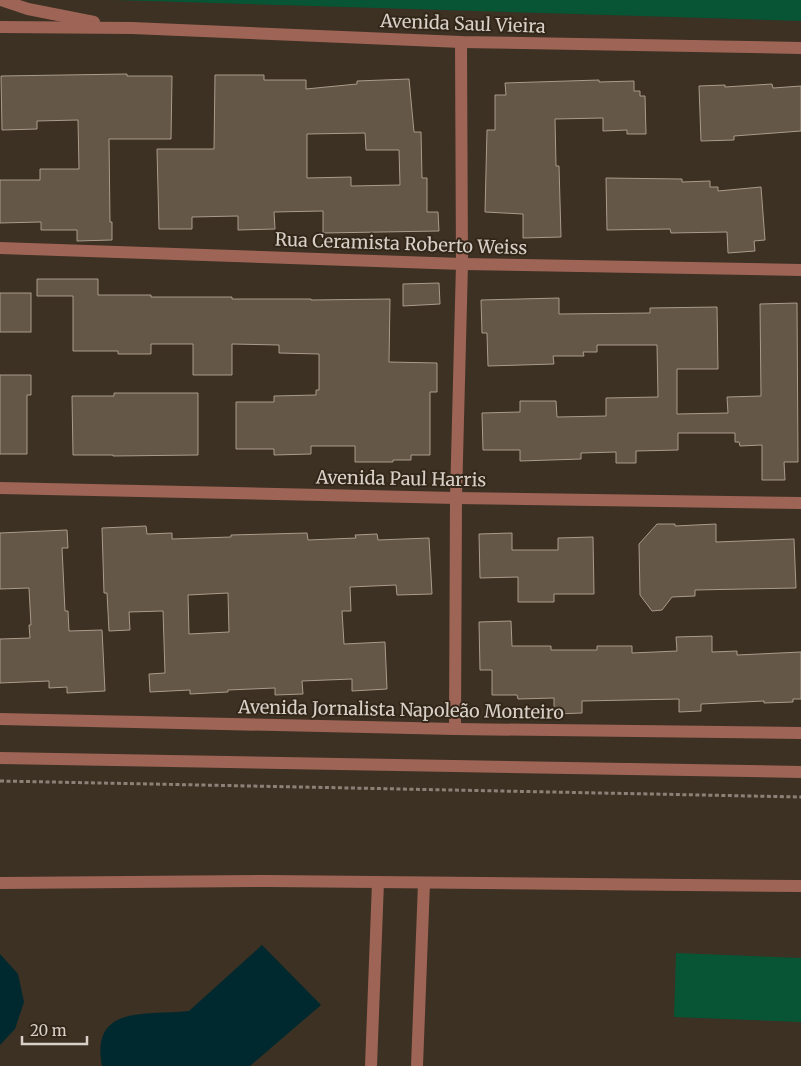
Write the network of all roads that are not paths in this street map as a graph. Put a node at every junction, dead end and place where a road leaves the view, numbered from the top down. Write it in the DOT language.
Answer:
graph roads {
  1 [pos="1,0"];
  2 [pos="0,27"];
  3 [pos="124,28"];
  4 [pos="461,42"];
  5 [pos="801,48"];
  6 [pos="0,248"];
  7 [pos="462,264"];
  8 [pos="801,270"];
  9 [pos="0,488"];
  10 [pos="456,498"];
  11 [pos="801,503"];
  12 [pos="0,719"];
  13 [pos="455,729"];
  14 [pos="801,733"];
  15 [pos="0,758"];
  16 [pos="801,772"];
  17 [pos="378,882"];
  18 [pos="0,883"];
  19 [pos="424,883"];
  20 [pos="801,886"];
  21 [pos="371,1066"];
  22 [pos="417,1066"];
  1 -- 3 [label="street, Avenida Saul Vieira"];
  2 -- 3 [label="street, Avenida Saul Vieira"];
  3 -- 4 [label="street, Avenida Saul Vieira"];
  4 -- 5 [label="street, Avenida Saul Vieira"];
  4 -- 7 [label="street"];
  6 -- 7 [label="street, Rua Ceramista Roberto Weiss"];
  7 -- 8 [label="street, Rua Ceramista Roberto Weiss"];
  7 -- 10 [label="street"];
  9 -- 10 [label="street, Avenida Paul Harris"];
  10 -- 11 [label="street, Avenida Paul Harris"];
  10 -- 13 [label="street"];
  12 -- 13 [label="street, Avenida Jornalista Napoleão Monteiro"];
  13 -- 14 [label="street, Avenida Jornalista Napoleão Monteiro"];
  15 -- 16 [label="street"];
  17 -- 18 [label="street"];
  17 -- 19 [label="street"];
  17 -- 21 [label="street"];
  19 -- 20 [label="street"];
  19 -- 22 [label="street"];
}
